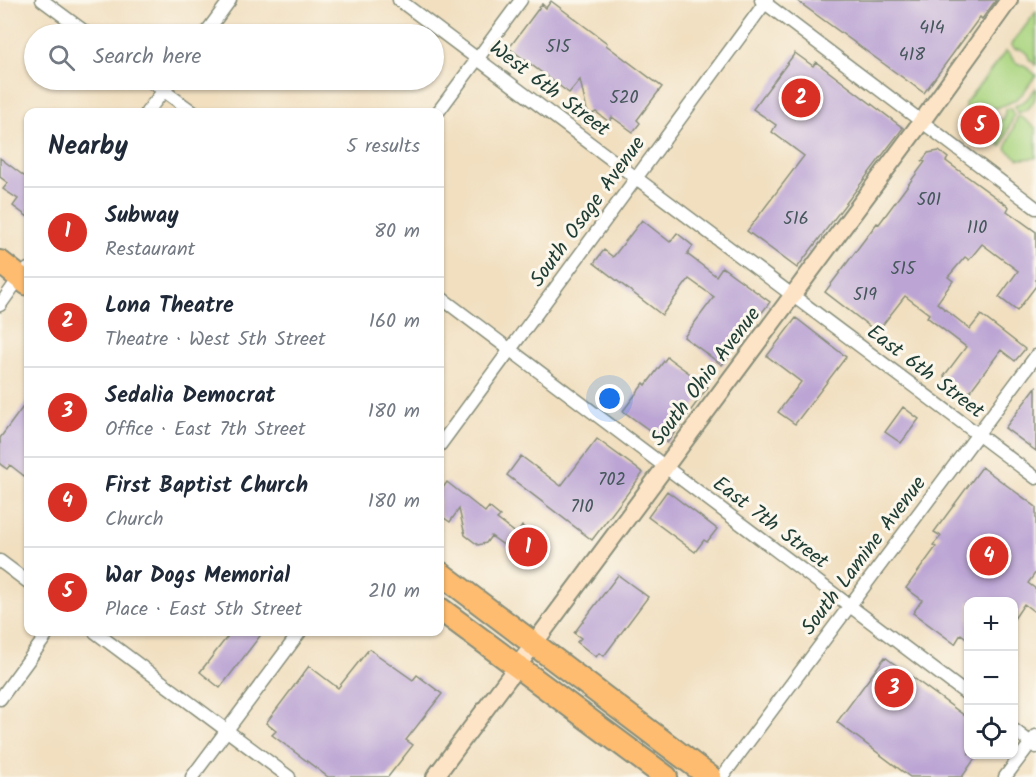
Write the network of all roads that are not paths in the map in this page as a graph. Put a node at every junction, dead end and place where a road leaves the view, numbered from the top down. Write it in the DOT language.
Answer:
graph roads {
  1 [pos="42,0"];
  2 [pos="230,0"];
  3 [pos="399,0"];
  4 [pos="521,0"];
  5 [pos="1010,0"];
  6 [pos="764,1"];
  7 [pos="74,24"];
  8 [pos="212,24"];
  9 [pos="431,24"];
  10 [pos="444,34"];
  11 [pos="478,59"];
  12 [pos="164,90"];
  13 [pos="150,108"];
  14 [pos="188,108"];
  15 [pos="441,108"];
  16 [pos="922,121"];
  17 [pos="636,177"];
  18 [pos="1036,208"];
  19 [pos="0,262"];
  20 [pos="24,276"];
  21 [pos="24,279"];
  22 [pos="792,295"];
  23 [pos="444,300"];
  24 [pos="0,305"];
  25 [pos="509,349"];
  26 [pos="1036,356"];
  27 [pos="978,434"];
  28 [pos="444,439"];
  29 [pos="666,466"];
  30 [pos="1036,478"];
  31 [pos="0,561"];
  32 [pos="444,576"];
  33 [pos="24,579"];
  34 [pos="850,605"];
  35 [pos="444,612"];
  36 [pos="46,636"];
  37 [pos="100,636"];
  38 [pos="297,636"];
  39 [pos="534,644"];
  40 [pos="517,667"];
  41 [pos="964,691"];
  42 [pos="0,699"];
  43 [pos="226,730"];
  44 [pos="1018,732"];
  45 [pos="1034,742"];
  46 [pos="192,777"];
  47 [pos="289,777"];
  48 [pos="435,777"];
  49 [pos="666,777"];
  50 [pos="710,777"];
  51 [pos="722,777"];
  52 [pos="1005,777"];
  1 -- 7 [label="street"];
  2 -- 8 [label="street"];
  3 -- 9 [label="street, West 6th Street"];
  4 -- 11 [label="street"];
  5 -- 16 [label="main road, South Ohio Avenue"];
  6 -- 16 [label="street"];
  6 -- 17 [label="street, South Osage Avenue"];
  10 -- 11 [label="street, West 6th Street"];
  11 -- 15 [label="street"];
  11 -- 17 [label="street, West 6th Street"];
  12 -- 13 [label="street"];
  12 -- 14 [label="street"];
  16 -- 18 [label="street"];
  16 -- 22 [label="main road, South Ohio Avenue"];
  17 -- 22 [label="street, West 6th Street"];
  17 -- 25 [label="street, South Osage Avenue"];
  19 -- 20 [label="highway"];
  21 -- 24 [label="street"];
  22 -- 27 [label="street, East 6th Street"];
  22 -- 29 [label="main road, South Ohio Avenue"];
  23 -- 25 [label="street, East 7th Street"];
  25 -- 28 [label="street, South Osage Avenue"];
  25 -- 29 [label="street, East 7th Street"];
  26 -- 27 [label="street, South Lamine Avenue"];
  27 -- 30 [label="street, East 6th Street"];
  27 -- 34 [label="street, South Lamine Avenue"];
  29 -- 34 [label="street, East 7th Street"];
  29 -- 39 [label="main road, South Ohio Avenue"];
  31 -- 33 [label="street"];
  32 -- 39 [label="highway"];
  34 -- 41 [label="street, East 7th Street"];
  34 -- 51 [label="street, South Lamine Avenue"];
  35 -- 40 [label="highway"];
  36 -- 42 [label="street"];
  37 -- 43 [label="street"];
  38 -- 43 [label="street"];
  39 -- 40 [label="main road, South Ohio Avenue"];
  39 -- 50 [label="highway"];
  40 -- 48 [label="main road, South Ohio Avenue"];
  40 -- 49 [label="highway"];
  43 -- 46 [label="street"];
  43 -- 47 [label="street"];
  44 -- 45 [label="street"];
  45 -- 52 [label="street"];
}
